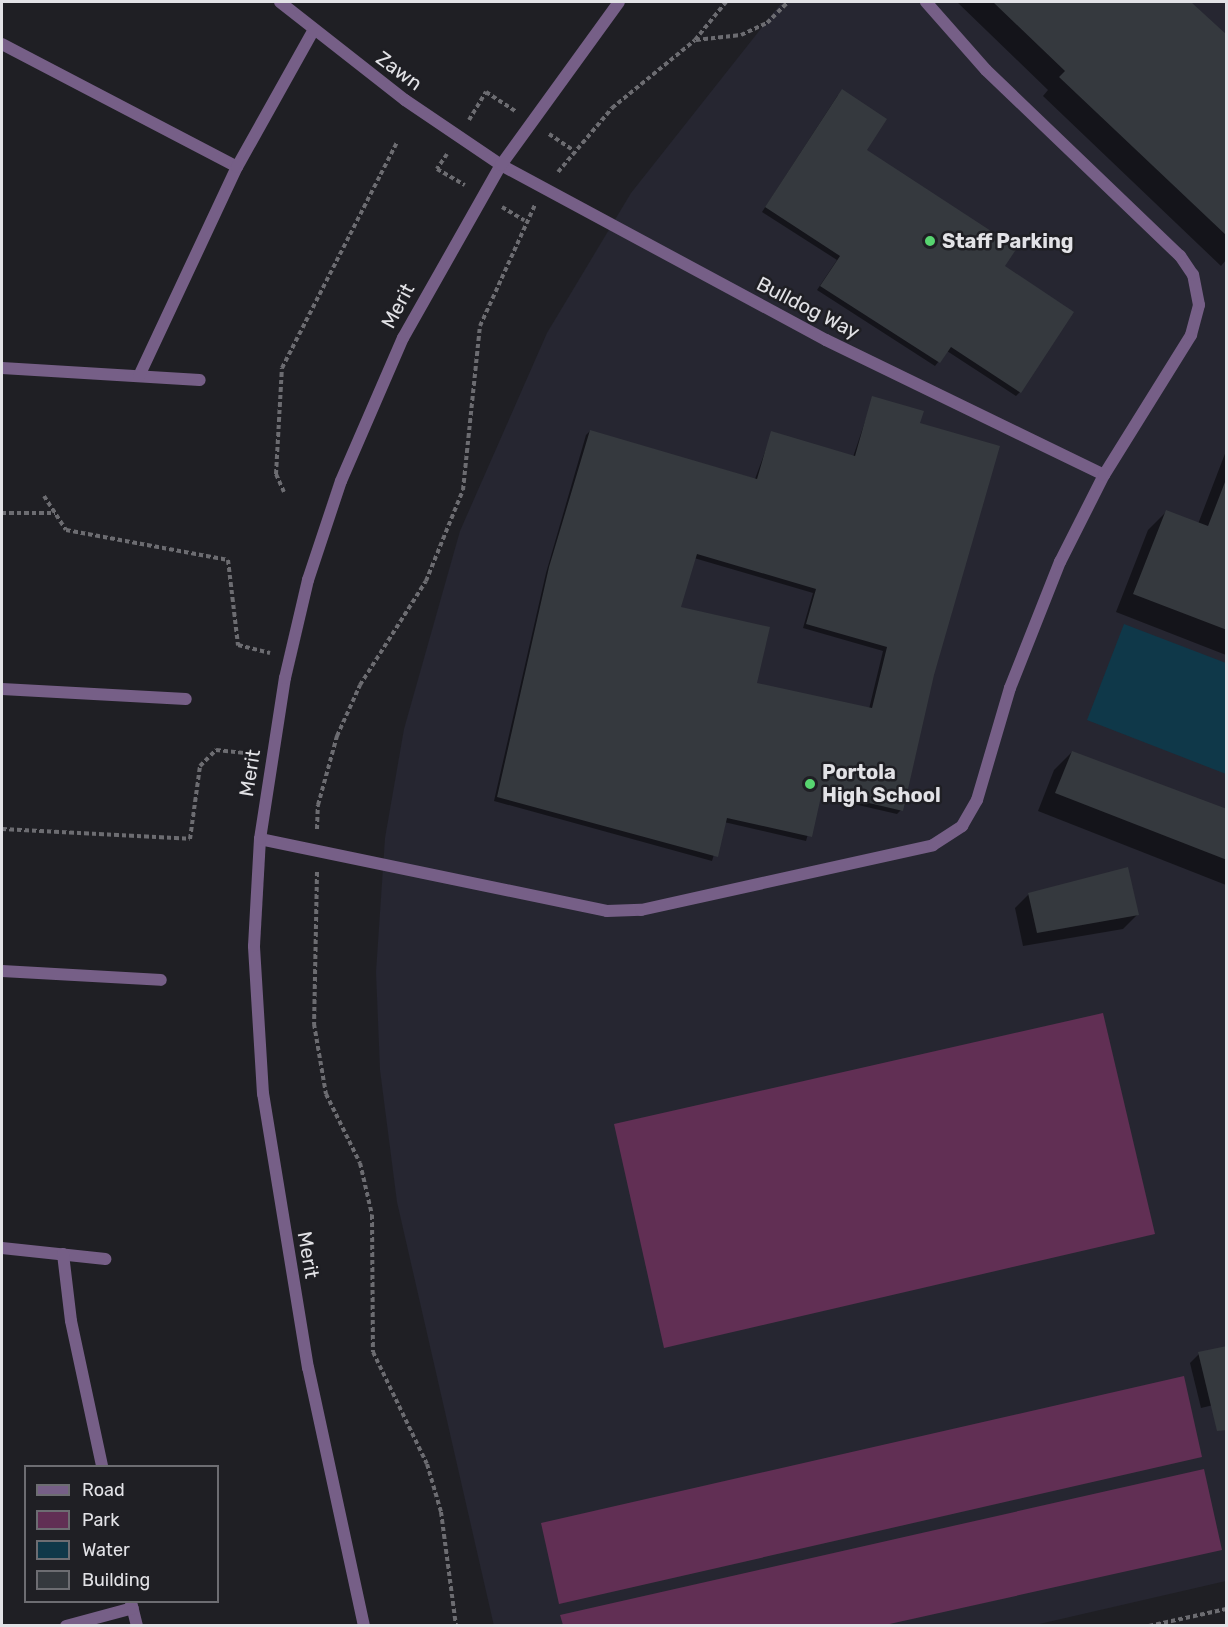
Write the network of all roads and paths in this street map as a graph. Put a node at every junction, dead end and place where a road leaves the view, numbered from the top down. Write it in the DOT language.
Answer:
graph roads {
  1 [pos="280,2"];
  2 [pos="619,2"];
  3 [pos="726,2"];
  4 [pos="788,2"];
  5 [pos="926,2"];
  6 [pos="313,31"];
  7 [pos="695,40"];
  8 [pos="2,44"];
  9 [pos="397,142"];
  10 [pos="501,165"];
  11 [pos="237,167"];
  12 [pos="547,189"];
  13 [pos="2,368"];
  14 [pos="139,376"];
  15 [pos="200,380"];
  16 [pos="1104,475"];
  17 [pos="284,492"];
  18 [pos="44,496"];
  19 [pos="2,513"];
  20 [pos="55,513"];
  21 [pos="289,657"];
  22 [pos="2,689"];
  23 [pos="186,699"];
  24 [pos="272,756"];
  25 [pos="2,830"];
  26 [pos="260,839"];
  27 [pos="317,846"];
  28 [pos="2,971"];
  29 [pos="161,980"];
  30 [pos="2,1248"];
  31 [pos="63,1254"];
  32 [pos="105,1259"];
  33 [pos="102,1465"];
  34 [pos="132,1605"];
  35 [pos="1227,1609"];
  36 [pos="66,1626"];
  37 [pos="137,1626"];
  38 [pos="364,1626"];
  39 [pos="456,1626"];
  40 [pos="1149,1626"];
  1 -- 6 [label="street, Zawn"];
  2 -- 10 [label="street, Merit"];
  3 -- 7 [label="path"];
  4 -- 7 [label="path"];
  5 -- 16 [label="street"];
  6 -- 10 [label="street, Zawn"];
  6 -- 11 [label="street"];
  7 -- 12 [label="path"];
  8 -- 11 [label="street"];
  9 -- 17 [label="path"];
  10 -- 12 [label="street, Bulldog Way"];
  10 -- 21 [label="street, Merit"];
  11 -- 14 [label="street"];
  12 -- 16 [label="street, Bulldog Way"];
  12 -- 27 [label="path"];
  13 -- 14 [label="street"];
  14 -- 15 [label="street"];
  16 -- 27 [label="street"];
  18 -- 20 [label="path"];
  19 -- 20 [label="path"];
  20 -- 21 [label="path"];
  21 -- 24 [label="street, Merit"];
  22 -- 23 [label="street"];
  24 -- 25 [label="path"];
  24 -- 26 [label="street, Merit"];
  26 -- 27 [label="street"];
  26 -- 38 [label="street, Merit"];
  27 -- 39 [label="path"];
  28 -- 29 [label="street"];
  30 -- 31 [label="street"];
  31 -- 32 [label="street"];
  31 -- 33 [label="street"];
  34 -- 36 [label="street"];
  34 -- 37 [label="street"];
  35 -- 40 [label="path"];
}
